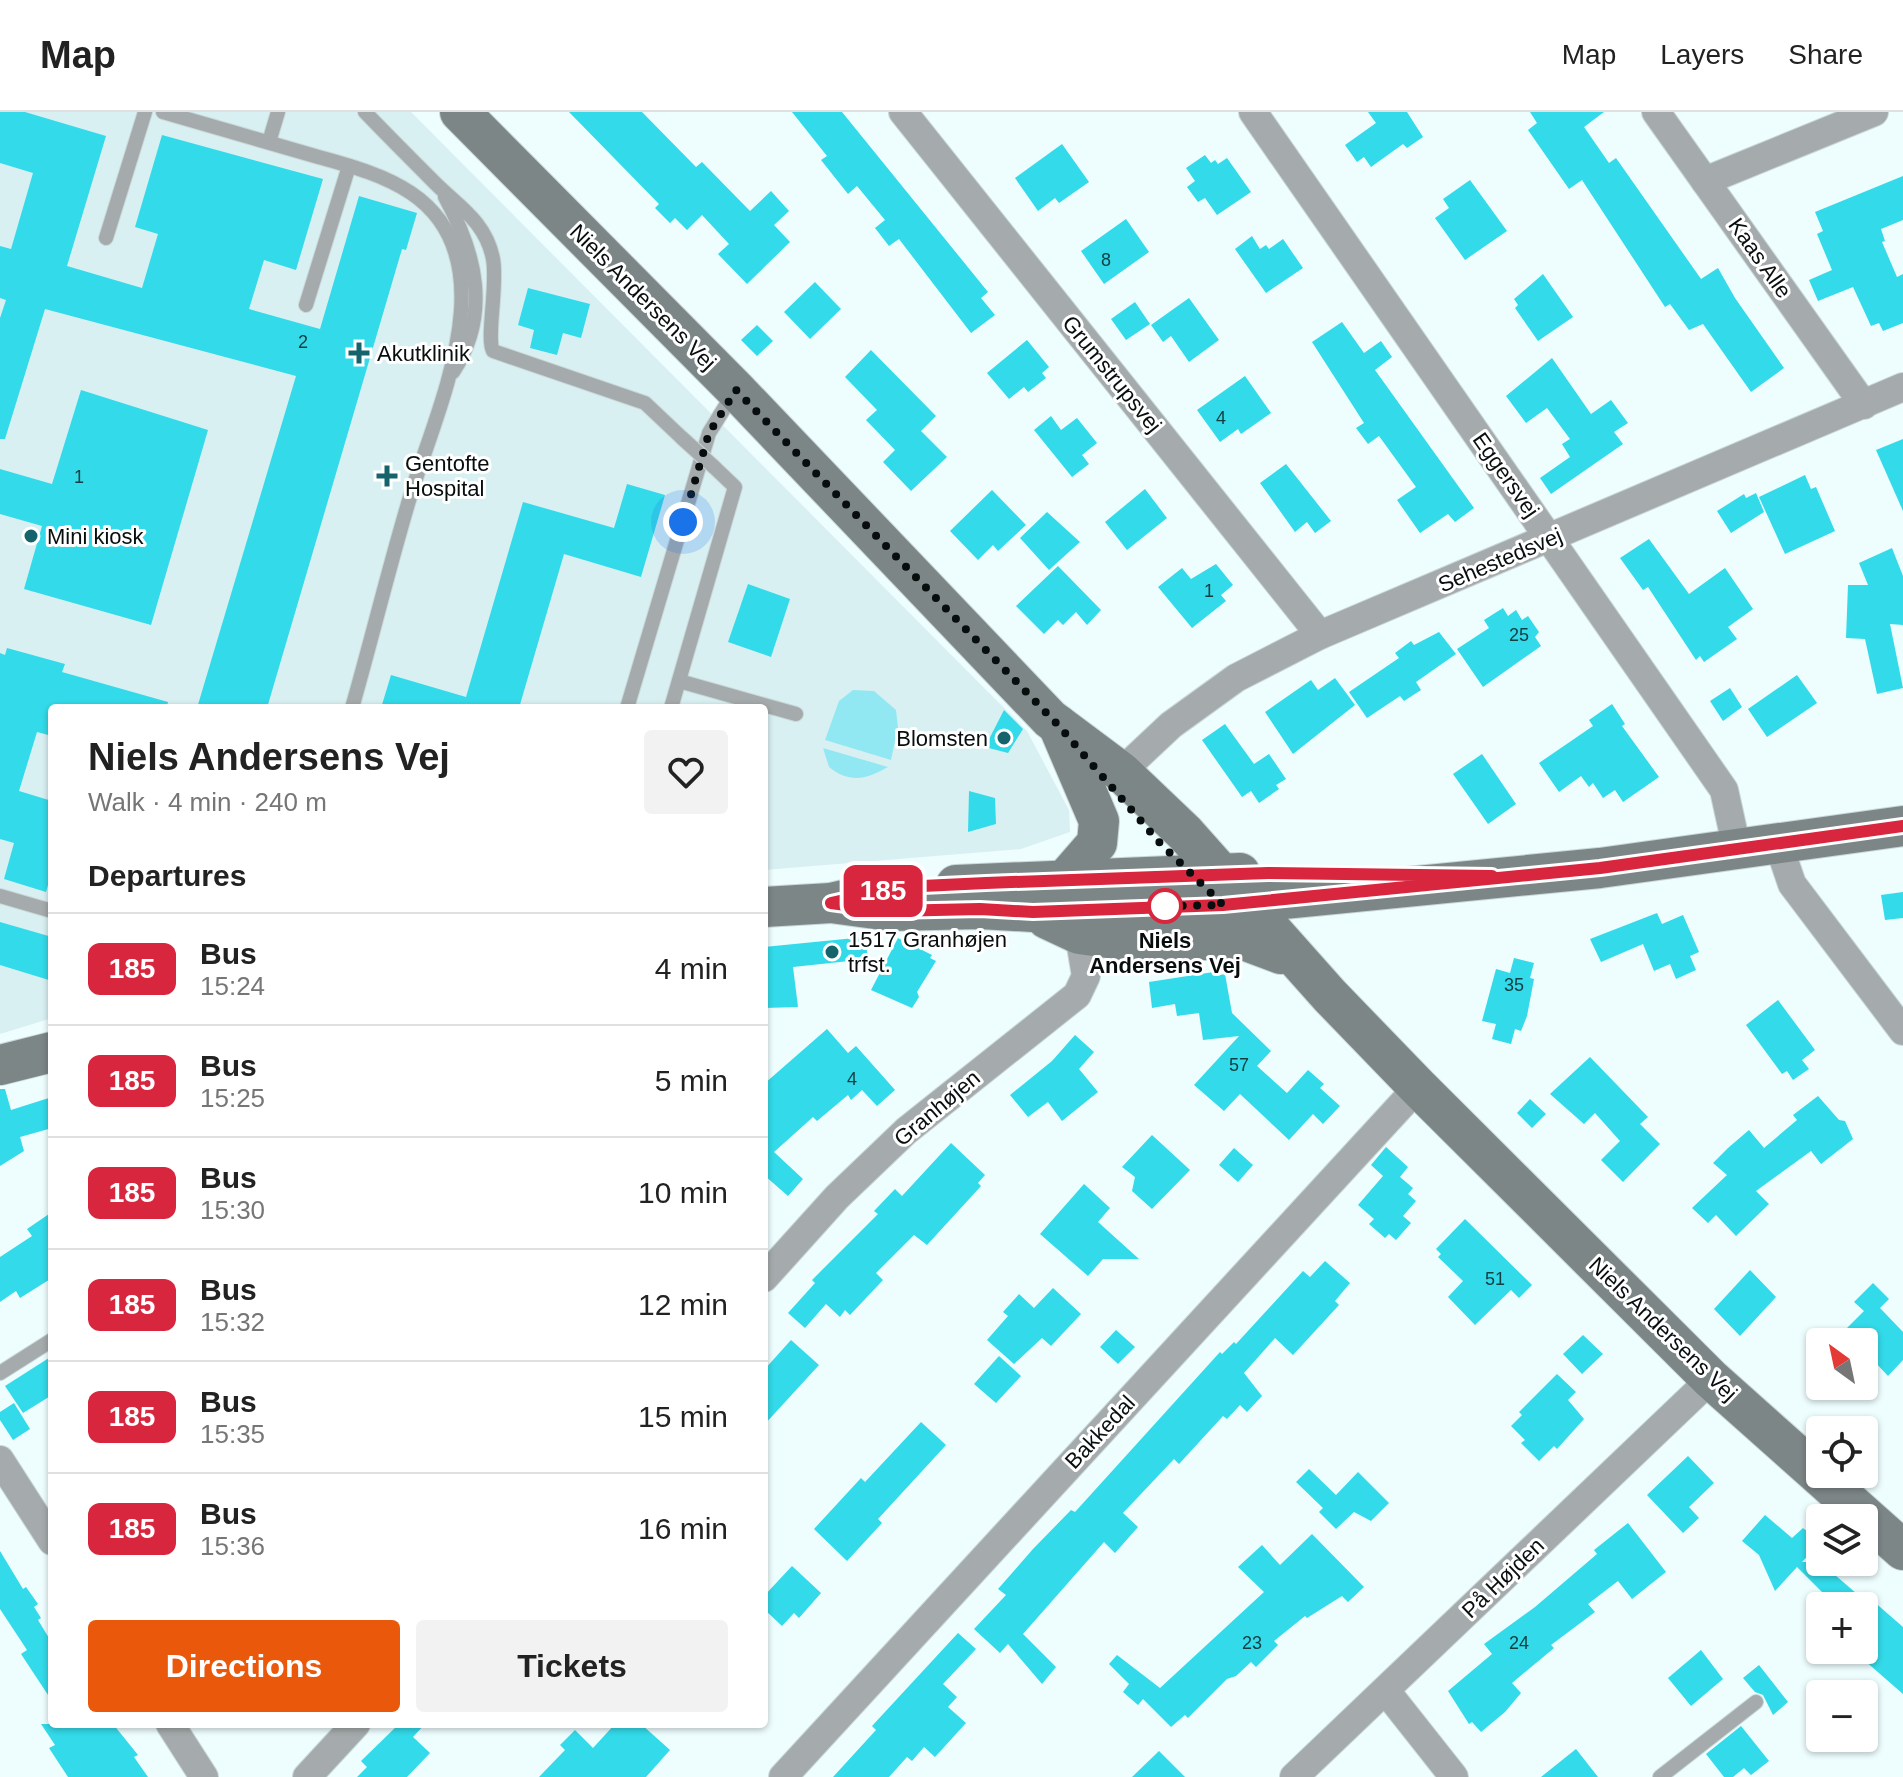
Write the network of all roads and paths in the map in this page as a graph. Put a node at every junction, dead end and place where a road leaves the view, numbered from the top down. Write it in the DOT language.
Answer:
graph roads {
  1 [pos="145,112"];
  2 [pos="163,112"];
  3 [pos="278,112"];
  4 [pos="365,112"];
  5 [pos="460,112"];
  6 [pos="903,112"];
  7 [pos="1253,112"];
  8 [pos="1656,112"];
  9 [pos="1874,112"];
  10 [pos="269,142"];
  11 [pos="349,166"];
  12 [pos="1705,181"];
  13 [pos="441,189"];
  14 [pos="106,238"];
  15 [pos="306,305"];
  16 [pos="449,379"];
  17 [pos="1903,387"];
  18 [pos="736,390"];
  19 [pos="1864,405"];
  20 [pos="1551,540"];
  21 [pos="1320,635"];
  22 [pos="679,681"];
  23 [pos="353,704"];
  24 [pos="628,704"];
  25 [pos="672,704"];
  26 [pos="761,704"];
  27 [pos="768,706"];
  28 [pos="796,714"];
  29 [pos="1108,788"];
  30 [pos="1903,826"];
  31 [pos="1778,843"];
  32 [pos="1737,849"];
  33 [pos="1064,881"];
  34 [pos="1222,889"];
  35 [pos="0,896"];
  36 [pos="831,903"];
  37 [pos="768,907"];
  38 [pos="48,910"];
  39 [pos="1033,912"];
  40 [pos="1079,934"];
  41 [pos="1281,954"];
  42 [pos="1330,996"];
  43 [pos="1903,1031"];
  44 [pos="48,1053"];
  45 [pos="0,1065"];
  46 [pos="1418,1087"];
  47 [pos="768,1274"];
  48 [pos="48,1343"];
  49 [pos="0,1373"];
  50 [pos="1711,1379"];
  51 [pos="0,1460"];
  52 [pos="48,1535"];
  53 [pos="1903,1550"];
  54 [pos="1386,1691"];
  55 [pos="1756,1702"];
  56 [pos="173,1728"];
  57 [pos="352,1728"];
  58 [pos="204,1777"];
  59 [pos="307,1777"];
  60 [pos="783,1777"];
  61 [pos="1294,1777"];
  62 [pos="1454,1777"];
  63 [pos="1660,1777"];
  1 -- 14 [label="lane"];
  2 -- 10 [label="lane"];
  3 -- 10 [label="lane"];
  4 -- 13 [label="lane"];
  5 -- 18 [label="street, Niels Andersens Vej"];
  6 -- 21 [label="street, Grumstrupsvej"];
  7 -- 20 [label="street, Eggersvej"];
  8 -- 12 [label="street, Kaas Alle"];
  9 -- 12 [label="street"];
  10 -- 11 [label="lane"];
  11 -- 15 [label="lane"];
  11 -- 16 [label="lane"];
  12 -- 19 [label="street, Kaas Alle"];
  13 -- 16 [label="lane"];
  13 -- 22 [label="lane, bridge"];
  16 -- 23 [label="lane"];
  17 -- 19 [label="street, Sehestedsvej"];
  18 -- 24 [label="lane"];
  18 -- 29 [label="street, Niels Andersens Vej"];
  19 -- 20 [label="street, Sehestedsvej"];
  20 -- 21 [label="street, Sehestedsvej"];
  20 -- 32 [label="street, Eggersvej"];
  21 -- 29 [label="street, Sehestedsvej"];
  22 -- 25 [label="lane"];
  22 -- 26 [label="lane"];
  27 -- 28 [label="lane"];
  29 -- 33 [label="street"];
  29 -- 34 [label="street, Niels Andersens Vej"];
  30 -- 31 [label="street"];
  31 -- 32 [label="street"];
  31 -- 43 [label="street"];
  32 -- 34 [label="street"];
  33 -- 34 [label="street"];
  33 -- 36 [label="street"];
  34 -- 39 [label="street"];
  34 -- 41 [label="street, Niels Andersens Vej"];
  34 -- 42 [label="street, Niels Andersens Vej"];
  35 -- 38 [label="lane"];
  36 -- 37 [label="street"];
  36 -- 39 [label="street"];
  39 -- 40 [label="street"];
  40 -- 41 [label="street"];
  40 -- 47 [label="street, Granhøjen"];
  41 -- 42 [label="street, Niels Andersens Vej"];
  42 -- 46 [label="street, Niels Andersens Vej"];
  44 -- 45 [label="street"];
  46 -- 50 [label="street, Niels Andersens Vej"];
  46 -- 60 [label="street, Bakkedal"];
  48 -- 49 [label="lane"];
  50 -- 53 [label="street, Niels Andersens Vej"];
  50 -- 54 [label="street, På Højden"];
  51 -- 52 [label="street"];
  54 -- 61 [label="street, På Højden"];
  54 -- 62 [label="street"];
  55 -- 63 [label="lane"];
  56 -- 58 [label="street"];
  57 -- 59 [label="street"];
}
